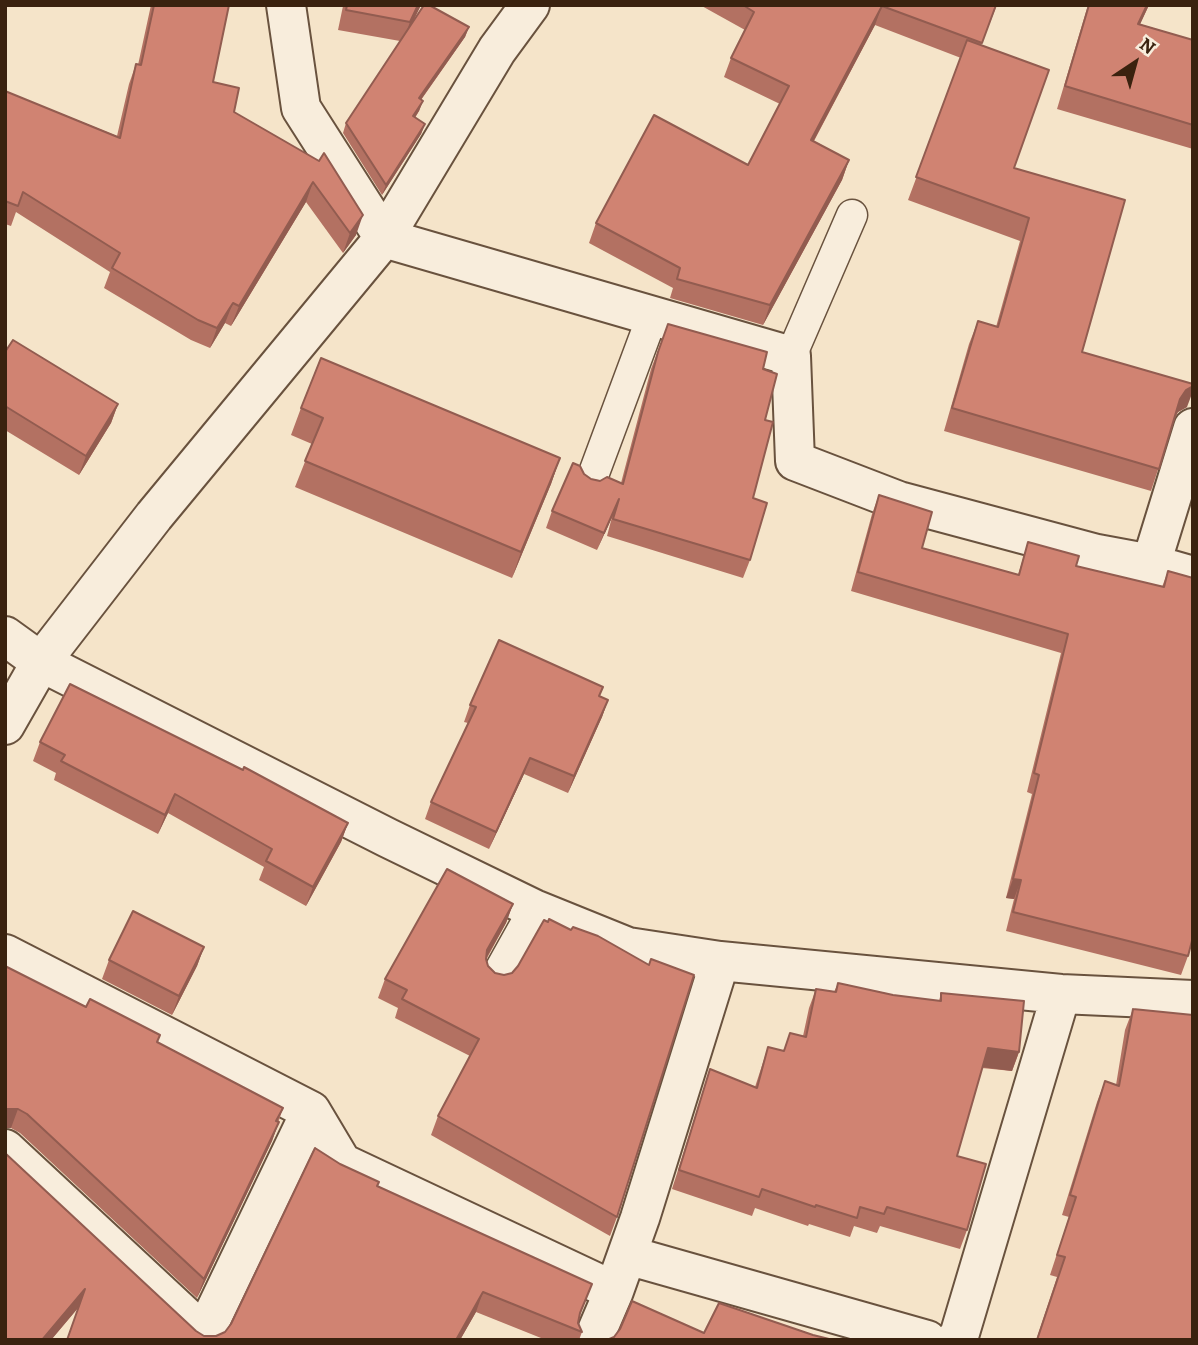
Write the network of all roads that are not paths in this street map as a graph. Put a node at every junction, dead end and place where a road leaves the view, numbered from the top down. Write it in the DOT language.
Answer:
graph roads {
  1 [pos="286,5"];
  2 [pos="530,5"];
  3 [pos="852,215"];
  4 [pos="384,238"];
  5 [pos="652,317"];
  6 [pos="791,356"];
  7 [pos="1193,428"];
  8 [pos="591,481"];
  9 [pos="1151,564"];
  10 [pos="1193,576"];
  11 [pos="5,636"];
  12 [pos="41,662"];
  13 [pos="5,725"];
  14 [pos="534,909"];
  15 [pos="5,954"];
  16 [pos="720,961"];
  17 [pos="496,977"];
  18 [pos="1061,994"];
  19 [pos="1193,1000"];
  20 [pos="311,1111"];
  21 [pos="5,1149"];
  22 [pos="627,1255"];
  23 [pos="614,1291"];
  24 [pos="593,1340"];
  25 [pos="927,1340"];
  26 [pos="955,1340"];
  1 -- 4 [label="street"];
  2 -- 4 [label="street"];
  3 -- 6 [label="lane"];
  4 -- 5 [label="street"];
  4 -- 12 [label="street"];
  5 -- 6 [label="street"];
  5 -- 8 [label="lane"];
  6 -- 9 [label="street"];
  7 -- 9 [label="street"];
  9 -- 10 [label="street"];
  11 -- 12 [label="street"];
  12 -- 13 [label="street"];
  12 -- 14 [label="street"];
  14 -- 16 [label="street"];
  14 -- 17 [label="lane"];
  15 -- 20 [label="street"];
  16 -- 18 [label="street"];
  16 -- 22 [label="street"];
  18 -- 19 [label="street"];
  18 -- 26 [label="street"];
  20 -- 21 [label="street"];
  20 -- 23 [label="street"];
  22 -- 23 [label="street"];
  22 -- 25 [label="street"];
  23 -- 24 [label="street"];
}
